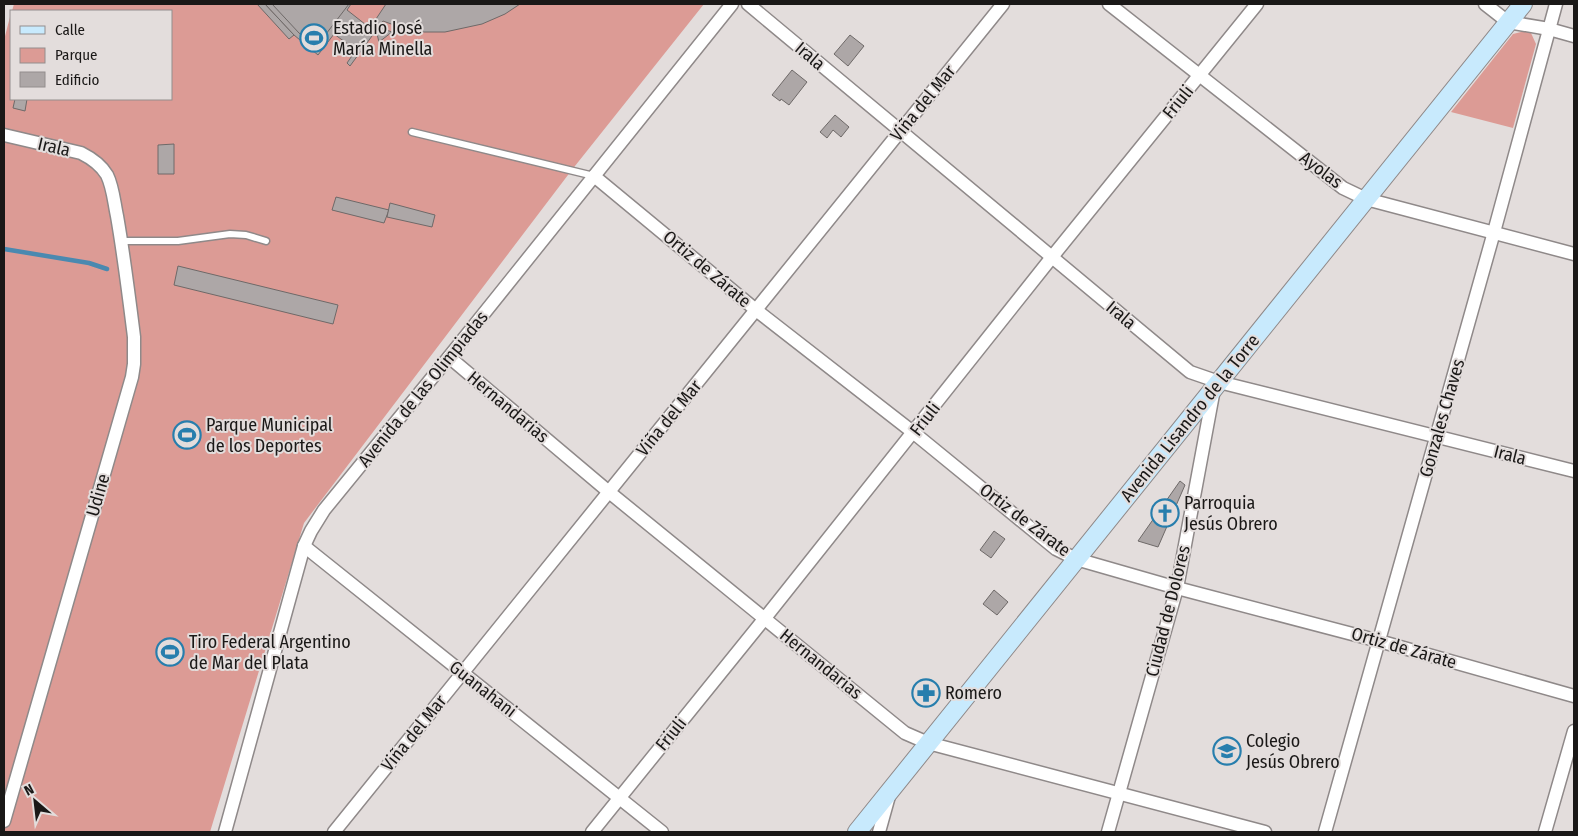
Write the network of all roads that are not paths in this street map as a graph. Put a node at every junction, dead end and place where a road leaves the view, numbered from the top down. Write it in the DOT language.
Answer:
graph roads {
  1 [pos="732,4"];
  2 [pos="748,4"];
  3 [pos="1003,4"];
  4 [pos="1108,4"];
  5 [pos="1257,4"];
  6 [pos="1485,4"];
  7 [pos="1523,4"];
  8 [pos="1556,4"];
  9 [pos="1508,22"];
  10 [pos="1549,29"];
  11 [pos="1574,36"];
  12 [pos="1199,76"];
  13 [pos="901,130"];
  14 [pos="412,132"];
  15 [pos="4,135"];
  16 [pos="100,166"];
  17 [pos="594,176"];
  18 [pos="1366,199"];
  19 [pos="1494,232"];
  20 [pos="122,241"];
  21 [pos="266,241"];
  22 [pos="1574,254"];
  23 [pos="1052,257"];
  24 [pos="756,310"];
  25 [pos="449,357"];
  26 [pos="1217,384"];
  27 [pos="914,433"];
  28 [pos="1437,436"];
  29 [pos="1574,471"];
  30 [pos="609,492"];
  31 [pos="304,546"];
  32 [pos="1076,559"];
  33 [pos="1177,588"];
  34 [pos="765,618"];
  35 [pos="1379,641"];
  36 [pos="463,673"];
  37 [pos="1574,696"];
  38 [pos="1574,731"];
  39 [pos="928,743"];
  40 [pos="890,790"];
  41 [pos="1119,794"];
  42 [pos="619,797"];
  43 [pos="4,821"];
  44 [pos="225,832"];
  45 [pos="334,832"];
  46 [pos="592,832"];
  47 [pos="662,832"];
  48 [pos="857,832"];
  49 [pos="879,832"];
  50 [pos="1108,832"];
  51 [pos="1265,832"];
  52 [pos="1325,832"];
  53 [pos="1545,832"];
  1 -- 17 [label="street, Avenida de las Olimpiadas"];
  2 -- 13 [label="street, Irala"];
  3 -- 13 [label="street, Viña del Mar"];
  4 -- 12 [label="street, Ayolas"];
  5 -- 12 [label="street, Friuli"];
  6 -- 9 [label="street"];
  7 -- 9 [label="street, Avenida Lisandro de la Torre"];
  8 -- 10 [label="street, Gonzales Chaves"];
  9 -- 10 [label="street"];
  9 -- 18 [label="street, Avenida Lisandro de la Torre"];
  10 -- 11 [label="street"];
  10 -- 19 [label="street, Gonzales Chaves"];
  12 -- 18 [label="street, Ayolas"];
  12 -- 23 [label="street, Friuli"];
  13 -- 23 [label="street, Irala"];
  13 -- 24 [label="street, Viña del Mar"];
  14 -- 17 [label="lane"];
  15 -- 16 [label="street, Irala"];
  16 -- 20 [label="street, Udine"];
  17 -- 24 [label="street, Ortiz de Zárate"];
  17 -- 25 [label="street, Avenida de las Olimpiadas"];
  18 -- 19 [label="street, Ayolas"];
  18 -- 26 [label="street, Avenida Lisandro de la Torre"];
  19 -- 22 [label="street, Ayolas"];
  19 -- 28 [label="street, Gonzales Chaves"];
  20 -- 21 [label="lane"];
  20 -- 43 [label="street, Udine"];
  23 -- 26 [label="street, Irala"];
  23 -- 27 [label="street, Friuli"];
  24 -- 27 [label="street, Ortiz de Zárate"];
  24 -- 30 [label="street, Viña del Mar"];
  25 -- 30 [label="street, Hernandarias"];
  25 -- 31 [label="street, Avenida de las Olimpiadas"];
  26 -- 28 [label="street, Irala"];
  26 -- 32 [label="street, Avenida Lisandro de la Torre"];
  26 -- 33 [label="street, Ciudad de Dolores"];
  27 -- 32 [label="street, Ortiz de Zárate"];
  27 -- 34 [label="street, Friuli"];
  28 -- 29 [label="street, Irala"];
  28 -- 35 [label="street, Gonzales Chaves"];
  30 -- 34 [label="street, Hernandarias"];
  30 -- 36 [label="street, Viña del Mar"];
  31 -- 36 [label="street, Guanahani"];
  31 -- 44 [label="street, Avenida de las Olimpiadas"];
  32 -- 33 [label="street, Ortiz de Zárate"];
  32 -- 39 [label="street, Avenida Lisandro de la Torre"];
  33 -- 35 [label="street, Ortiz de Zárate"];
  33 -- 41 [label="street, Ciudad de Dolores"];
  34 -- 39 [label="street, Hernandarias"];
  34 -- 42 [label="street, Friuli"];
  35 -- 37 [label="street, Ortiz de Zárate"];
  35 -- 52 [label="street, Gonzales Chaves"];
  36 -- 42 [label="street, Guanahani"];
  36 -- 45 [label="street, Viña del Mar"];
  38 -- 53 [label="street"];
  39 -- 40 [label="street, Avenida Lisandro de la Torre"];
  39 -- 41 [label="street, Hernandarias"];
  40 -- 48 [label="street, Avenida Lisandro de la Torre"];
  40 -- 49 [label="street"];
  41 -- 50 [label="street, Ciudad de Dolores"];
  41 -- 51 [label="street, Hernandarias"];
  42 -- 46 [label="street, Friuli"];
  42 -- 47 [label="street, Guanahani"];
}
